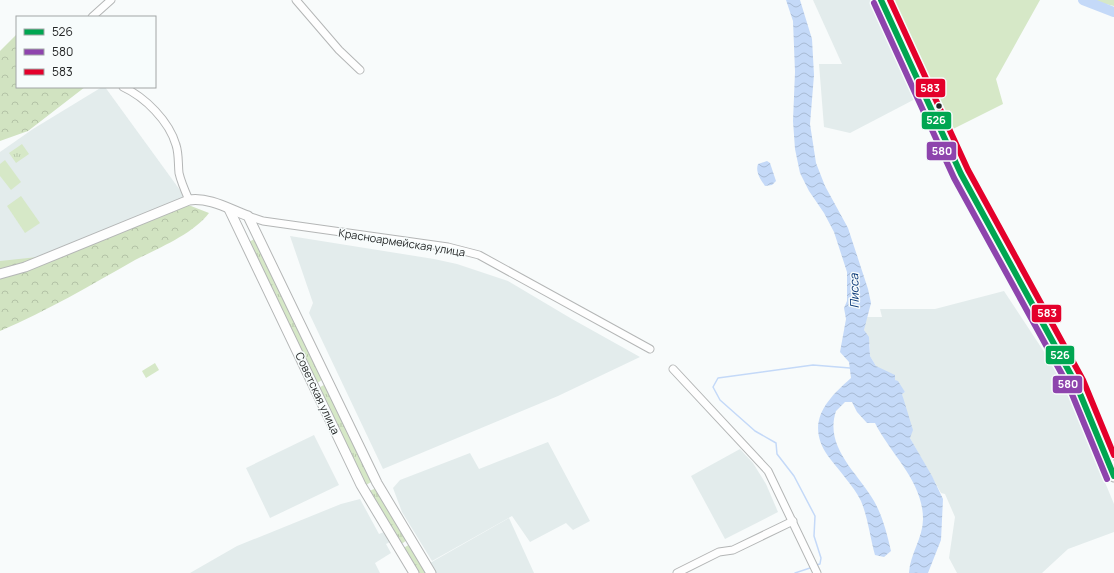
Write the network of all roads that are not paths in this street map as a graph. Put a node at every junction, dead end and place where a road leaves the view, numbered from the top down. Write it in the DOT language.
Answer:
graph roads {
  1 [pos="111,0"];
  2 [pos="296,0"];
  3 [pos="881,0"];
  4 [pos="93,16"];
  5 [pos="360,70"];
  6 [pos="125,88"];
  7 [pos="189,200"];
  8 [pos="229,209"];
  9 [pos="248,216"];
  10 [pos="0,274"];
  11 [pos="650,349"];
  12 [pos="673,369"];
  13 [pos="1114,476"];
  14 [pos="793,521"];
  15 [pos="411,540"];
  16 [pos="399,548"];
  17 [pos="414,573"];
  18 [pos="431,573"];
  19 [pos="677,573"];
  20 [pos="817,573"];
  1 -- 4 [label="street"];
  2 -- 5 [label="street"];
  3 -- 13 [label="main road"];
  6 -- 7 [label="street"];
  7 -- 8 [label="main road, Красноармейская улица"];
  7 -- 10 [label="main road"];
  8 -- 9 [label="main road, Красноармейская улица"];
  8 -- 16 [label="main road, Советская улица"];
  9 -- 11 [label="street, Красноармейская улица"];
  9 -- 15 [label="main road, Советская улица"];
  12 -- 14 [label="street"];
  14 -- 19 [label="street"];
  14 -- 20 [label="street"];
  15 -- 16 [label="street"];
  15 -- 18 [label="main road, Советская улица"];
  16 -- 17 [label="main road, Советская улица"];
}
